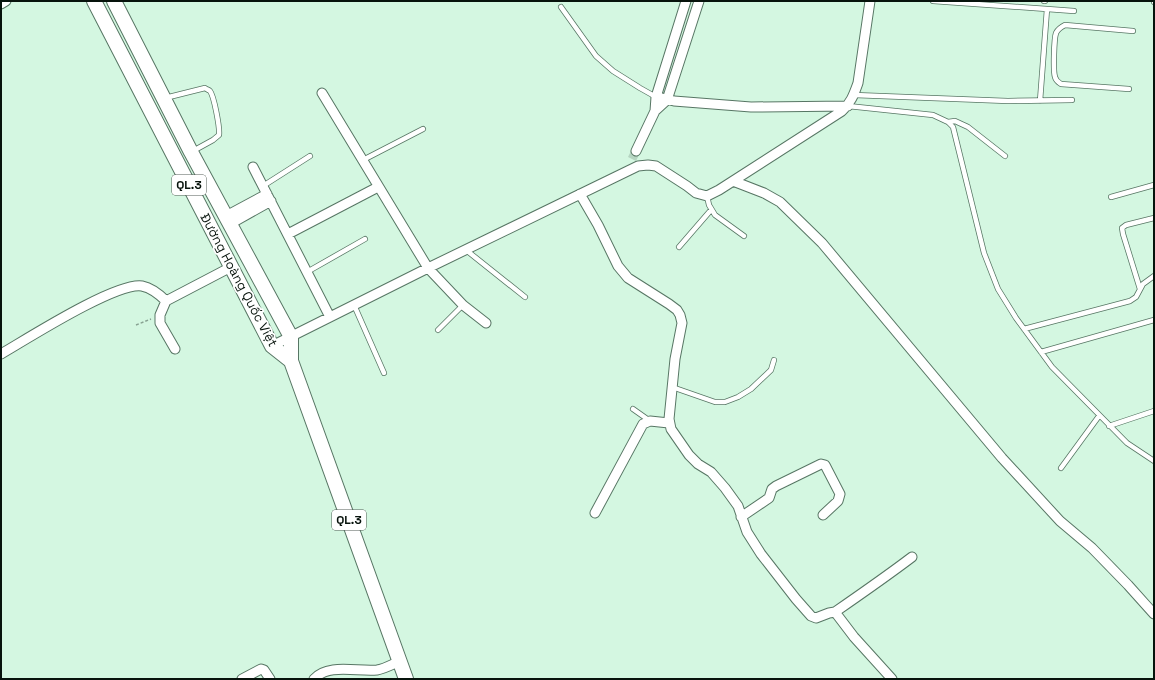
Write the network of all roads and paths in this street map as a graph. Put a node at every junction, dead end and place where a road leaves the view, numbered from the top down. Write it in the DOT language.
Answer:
graph roads {
  1 [pos="6,1"];
  2 [pos="94,1"];
  3 [pos="114,1"];
  4 [pos="686,1"];
  5 [pos="699,1"];
  6 [pos="870,1"];
  7 [pos="933,1"];
  8 [pos="1,4"];
  9 [pos="561,7"];
  10 [pos="1047,9"];
  11 [pos="1074,11"];
  12 [pos="1133,30"];
  13 [pos="1044,53"];
  14 [pos="1054,54"];
  15 [pos="1129,89"];
  16 [pos="322,92"];
  17 [pos="854,95"];
  18 [pos="656,97"];
  19 [pos="164,98"];
  20 [pos="667,100"];
  21 [pos="1072,100"];
  22 [pos="1040,101"];
  23 [pos="848,106"];
  24 [pos="653,114"];
  25 [pos="948,122"];
  26 [pos="423,130"];
  27 [pos="191,152"];
  28 [pos="310,156"];
  29 [pos="1005,156"];
  30 [pos="363,160"];
  31 [pos="253,167"];
  32 [pos="629,170"];
  33 [pos="733,181"];
  34 [pos="1154,185"];
  35 [pos="378,187"];
  36 [pos="267,194"];
  37 [pos="580,194"];
  38 [pos="707,196"];
  39 [pos="1112,197"];
  40 [pos="712,210"];
  41 [pos="1154,218"];
  42 [pos="228,220"];
  43 [pos="288,234"];
  44 [pos="744,236"];
  45 [pos="365,238"];
  46 [pos="679,247"];
  47 [pos="466,250"];
  48 [pos="231,267"];
  49 [pos="428,268"];
  50 [pos="307,272"];
  51 [pos="1154,276"];
  52 [pos="1140,289"];
  53 [pos="525,298"];
  54 [pos="166,301"];
  55 [pos="354,305"];
  56 [pos="463,305"];
  57 [pos="160,315"];
  58 [pos="330,317"];
  59 [pos="1154,320"];
  60 [pos="486,322"];
  61 [pos="136,325"];
  62 [pos="1024,329"];
  63 [pos="438,330"];
  64 [pos="291,336"];
  65 [pos="272,346"];
  66 [pos="175,349"];
  67 [pos="1041,352"];
  68 [pos="1,354"];
  69 [pos="774,360"];
  70 [pos="291,361"];
  71 [pos="384,373"];
  72 [pos="672,387"];
  73 [pos="633,408"];
  74 [pos="1154,411"];
  75 [pos="1099,416"];
  76 [pos="650,421"];
  77 [pos="669,423"];
  78 [pos="1109,426"];
  79 [pos="1154,461"];
  80 [pos="1061,468"];
  81 [pos="596,513"];
  82 [pos="823,515"];
  83 [pos="741,517"];
  84 [pos="912,557"];
  85 [pos="835,612"];
  86 [pos="1154,614"];
  87 [pos="400,662"];
  88 [pos="242,679"];
  89 [pos="270,679"];
  90 [pos="314,679"];
  91 [pos="406,679"];
  92 [pos="892,679"];
  1 -- 8 [label="street"];
  2 -- 48 [label="highway, Đường Hoàng Quốc Việt / QL.3"];
  3 -- 19 [label="highway, Đường Hoàng Quốc Việt / QL.3"];
  4 -- 18 [label="street"];
  5 -- 20 [label="street"];
  6 -- 17 [label="street"];
  7 -- 10 [label="lane"];
  9 -- 18 [label="lane"];
  10 -- 11 [label="lane"];
  10 -- 13 [label="lane"];
  12 -- 14 [label="lane"];
  13 -- 14 [label="lane"];
  13 -- 22 [label="lane"];
  14 -- 15 [label="lane"];
  16 -- 30 [label="street"];
  17 -- 22 [label="lane"];
  17 -- 23 [label="street"];
  18 -- 20 [label="street"];
  18 -- 24 [label="street"];
  19 -- 27 [label="highway, Đường Hoàng Quốc Việt / QL.3"];
  19 -- 27 [label="lane"];
  20 -- 23 [label="street"];
  20 -- 24 [label="street"];
  21 -- 22 [label="lane"];
  23 -- 25 [label="lane"];
  23 -- 33 [label="street"];
  24 -- 32 [label="street"];
  25 -- 29 [label="lane"];
  25 -- 62 [label="lane"];
  26 -- 30 [label="lane"];
  27 -- 42 [label="highway, Đường Hoàng Quốc Việt / QL.3"];
  28 -- 36 [label="lane"];
  30 -- 35 [label="street"];
  31 -- 36 [label="street"];
  32 -- 37 [label="street"];
  32 -- 38 [label="street"];
  33 -- 38 [label="street"];
  33 -- 86 [label="street"];
  34 -- 39 [label="lane"];
  35 -- 43 [label="street"];
  35 -- 49 [label="street"];
  36 -- 42 [label="street"];
  36 -- 43 [label="street"];
  37 -- 47 [label="street"];
  37 -- 72 [label="street"];
  38 -- 40 [label="lane"];
  40 -- 44 [label="lane"];
  40 -- 46 [label="lane"];
  41 -- 52 [label="lane"];
  42 -- 64 [label="highway, Đường Hoàng Quốc Việt / QL.3"];
  43 -- 50 [label="street"];
  45 -- 50 [label="lane"];
  47 -- 49 [label="street"];
  47 -- 53 [label="lane"];
  48 -- 54 [label="street"];
  48 -- 65 [label="highway, Đường Hoàng Quốc Việt / QL.3"];
  49 -- 55 [label="street"];
  49 -- 56 [label="street"];
  50 -- 58 [label="street"];
  51 -- 52 [label="lane"];
  52 -- 62 [label="lane"];
  54 -- 57 [label="street"];
  54 -- 68 [label="street"];
  55 -- 58 [label="street"];
  55 -- 71 [label="lane"];
  56 -- 60 [label="street"];
  56 -- 63 [label="lane"];
  57 -- 61 [label="path"];
  57 -- 66 [label="street"];
  58 -- 64 [label="street"];
  59 -- 67 [label="lane"];
  62 -- 67 [label="lane"];
  64 -- 65 [label="street"];
  64 -- 70 [label="highway, Đường Hoàng Quốc Việt / QL.3"];
  65 -- 70 [label="highway, Đường Hoàng Quốc Việt / QL.3"];
  67 -- 75 [label="lane"];
  69 -- 72 [label="lane"];
  70 -- 87 [label="highway, Đường Hoàng Quốc Việt / QL.3"];
  72 -- 77 [label="street"];
  73 -- 76 [label="lane"];
  74 -- 78 [label="lane"];
  75 -- 78 [label="lane"];
  75 -- 80 [label="lane"];
  76 -- 77 [label="street"];
  76 -- 81 [label="street"];
  77 -- 83 [label="street"];
  78 -- 79 [label="lane"];
  82 -- 83 [label="street"];
  83 -- 85 [label="street"];
  84 -- 85 [label="street"];
  85 -- 92 [label="street"];
  87 -- 90 [label="street"];
  87 -- 91 [label="highway, Đường Hoàng Quốc Việt / QL.3"];
  88 -- 89 [label="street"];
}
